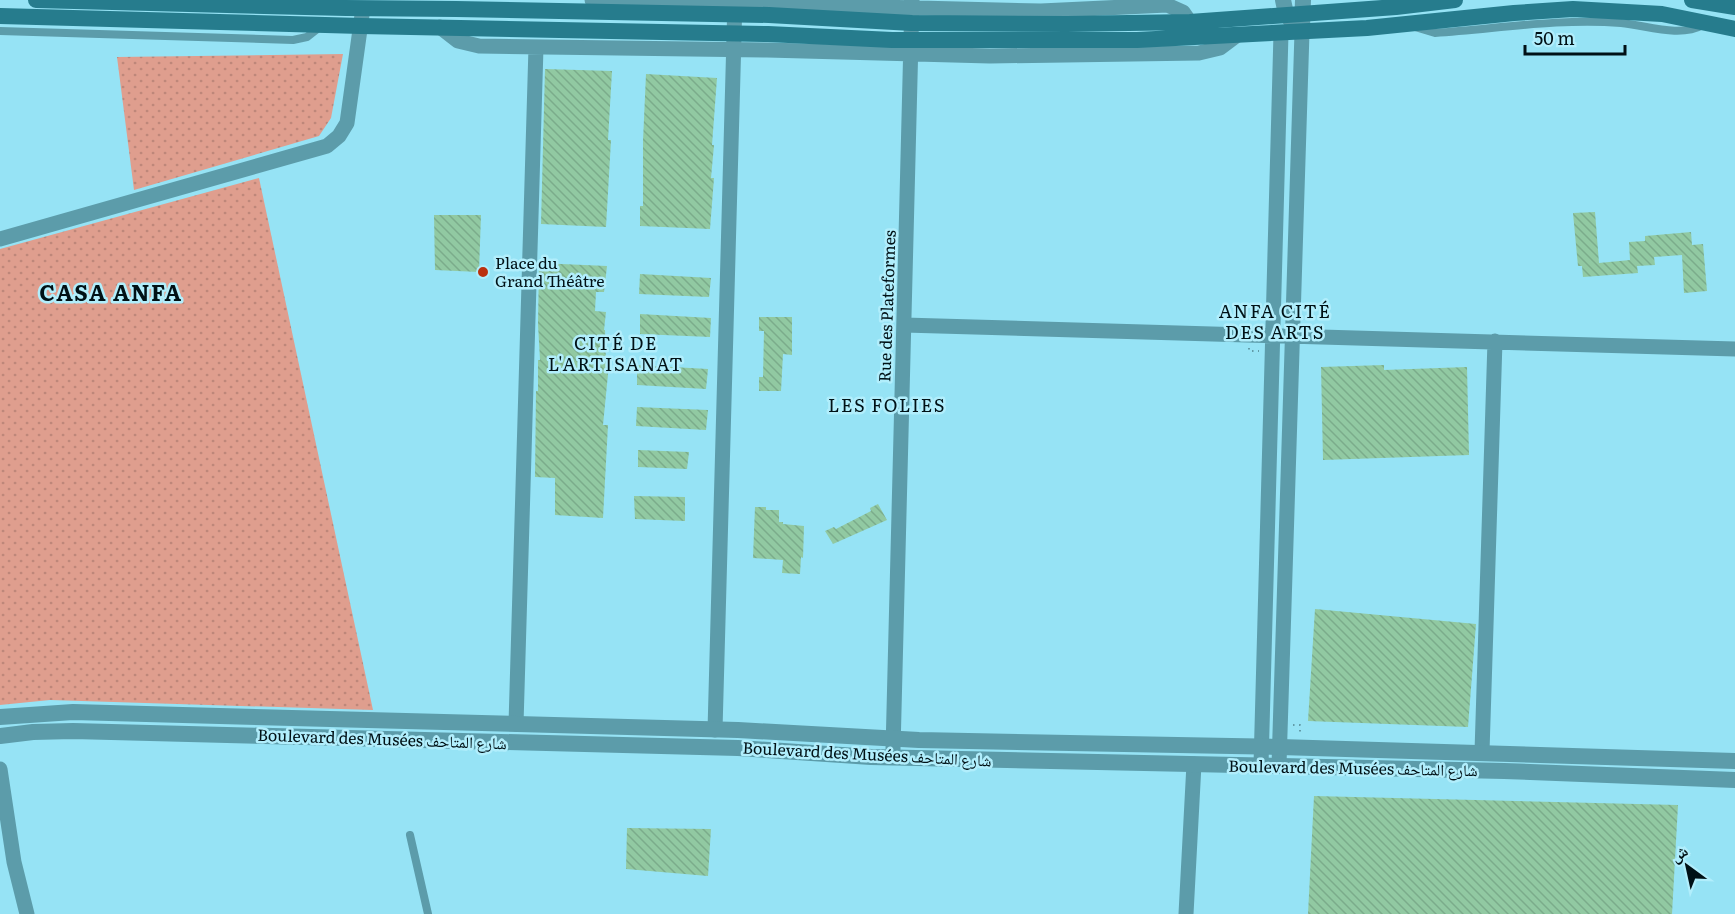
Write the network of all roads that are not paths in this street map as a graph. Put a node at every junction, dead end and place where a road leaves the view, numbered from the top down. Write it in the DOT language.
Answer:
graph roads {
  1 [pos="36,0"];
  2 [pos="592,0"];
  3 [pos="1358,0"];
  4 [pos="1455,0"];
  5 [pos="1692,0"];
  6 [pos="1715,2"];
  7 [pos="362,4"];
  8 [pos="381,4"];
  9 [pos="461,4"];
  10 [pos="735,6"];
  11 [pos="1294,7"];
  12 [pos="1735,7"];
  13 [pos="321,10"];
  14 [pos="912,10"];
  15 [pos="1342,10"];
  16 [pos="0,16"];
  17 [pos="361,26"];
  18 [pos="380,27"];
  19 [pos="440,27"];
  20 [pos="1735,28"];
  21 [pos="0,32"];
  22 [pos="1302,32"];
  23 [pos="1281,33"];
  24 [pos="733,42"];
  25 [pos="536,47"];
  26 [pos="912,47"];
  27 [pos="0,239"];
  28 [pos="904,325"];
  29 [pos="1273,334"];
  30 [pos="1292,335"];
  31 [pos="1495,341"];
  32 [pos="1735,349"];
  33 [pos="0,717"];
  34 [pos="516,724"];
  35 [pos="716,730"];
  36 [pos="0,736"];
  37 [pos="893,739"];
  38 [pos="1261,747"];
  39 [pos="1280,747"];
  40 [pos="1482,753"];
  41 [pos="893,758"];
  42 [pos="1735,761"];
  43 [pos="1194,764"];
  44 [pos="1261,765"];
  45 [pos="1279,765"];
  46 [pos="0,768"];
  47 [pos="1735,780"];
  48 [pos="410,835"];
  49 [pos="27,914"];
  50 [pos="428,914"];
  51 [pos="1186,914"];
  1 -- 13 [label="main road"];
  2 -- 10 [label="street"];
  3 -- 15 [label="lane"];
  4 -- 15 [label="main road"];
  5 -- 6 [label="main road"];
  6 -- 12 [label="main road"];
  7 -- 8 [label="main road"];
  7 -- 13 [label="main road"];
  7 -- 17 [label="street"];
  8 -- 9 [label="main road"];
  8 -- 18 [label="street"];
  9 -- 10 [label="main road"];
  10 -- 14 [label="main road"];
  10 -- 24 [label="street"];
  11 -- 14 [label="main road"];
  11 -- 15 [label="main road"];
  11 -- 22 [label="street"];
  13 -- 16 [label="main road"];
  13 -- 17 [label="main road"];
  13 -- 21 [label="lane"];
  14 -- 26 [label="street, Rue des Plateformes"];
  17 -- 18 [label="main road"];
  17 -- 27 [label="street"];
  18 -- 19 [label="main road"];
  19 -- 24 [label="main road"];
  19 -- 25 [label="street"];
  20 -- 22 [label="main road"];
  22 -- 23 [label="main road"];
  22 -- 30 [label="street"];
  23 -- 26 [label="main road"];
  23 -- 29 [label="street"];
  24 -- 25 [label="street"];
  24 -- 26 [label="main road"];
  24 -- 35 [label="street"];
  25 -- 34 [label="street"];
  26 -- 28 [label="street, Rue des Plateformes"];
  28 -- 29 [label="street"];
  28 -- 37 [label="street, Rue des Plateformes"];
  29 -- 30 [label="street"];
  29 -- 38 [label="street"];
  30 -- 31 [label="street"];
  30 -- 39 [label="street"];
  31 -- 32 [label="street"];
  31 -- 40 [label="street"];
  33 -- 34 [label="street, Boulevard des Musées شارع المتاحف"];
  34 -- 35 [label="street, Boulevard des Musées شارع المتاحف"];
  35 -- 37 [label="street, Boulevard des Musées شارع المتاحف"];
  36 -- 41 [label="street, Boulevard des Musées شارع المتاحف"];
  37 -- 38 [label="street, Boulevard des Musées شارع المتاحف"];
  37 -- 41 [label="street, Rue des Plateformes"];
  38 -- 39 [label="street, Boulevard des Musées شارع المتاحف"];
  38 -- 44 [label="street"];
  39 -- 40 [label="street, Boulevard des Musées شارع المتاحف"];
  39 -- 45 [label="street"];
  40 -- 42 [label="street, Boulevard des Musées شارع المتاحف"];
  41 -- 43 [label="street, Boulevard des Musées شارع المتاحف"];
  43 -- 44 [label="street, Boulevard des Musées شارع المتاحف"];
  43 -- 51 [label="street"];
  44 -- 45 [label="street, Boulevard des Musées شارع المتاحف"];
  45 -- 47 [label="street, Boulevard des Musées شارع المتاحف"];
  46 -- 49 [label="street"];
  48 -- 50 [label="lane"];
}
